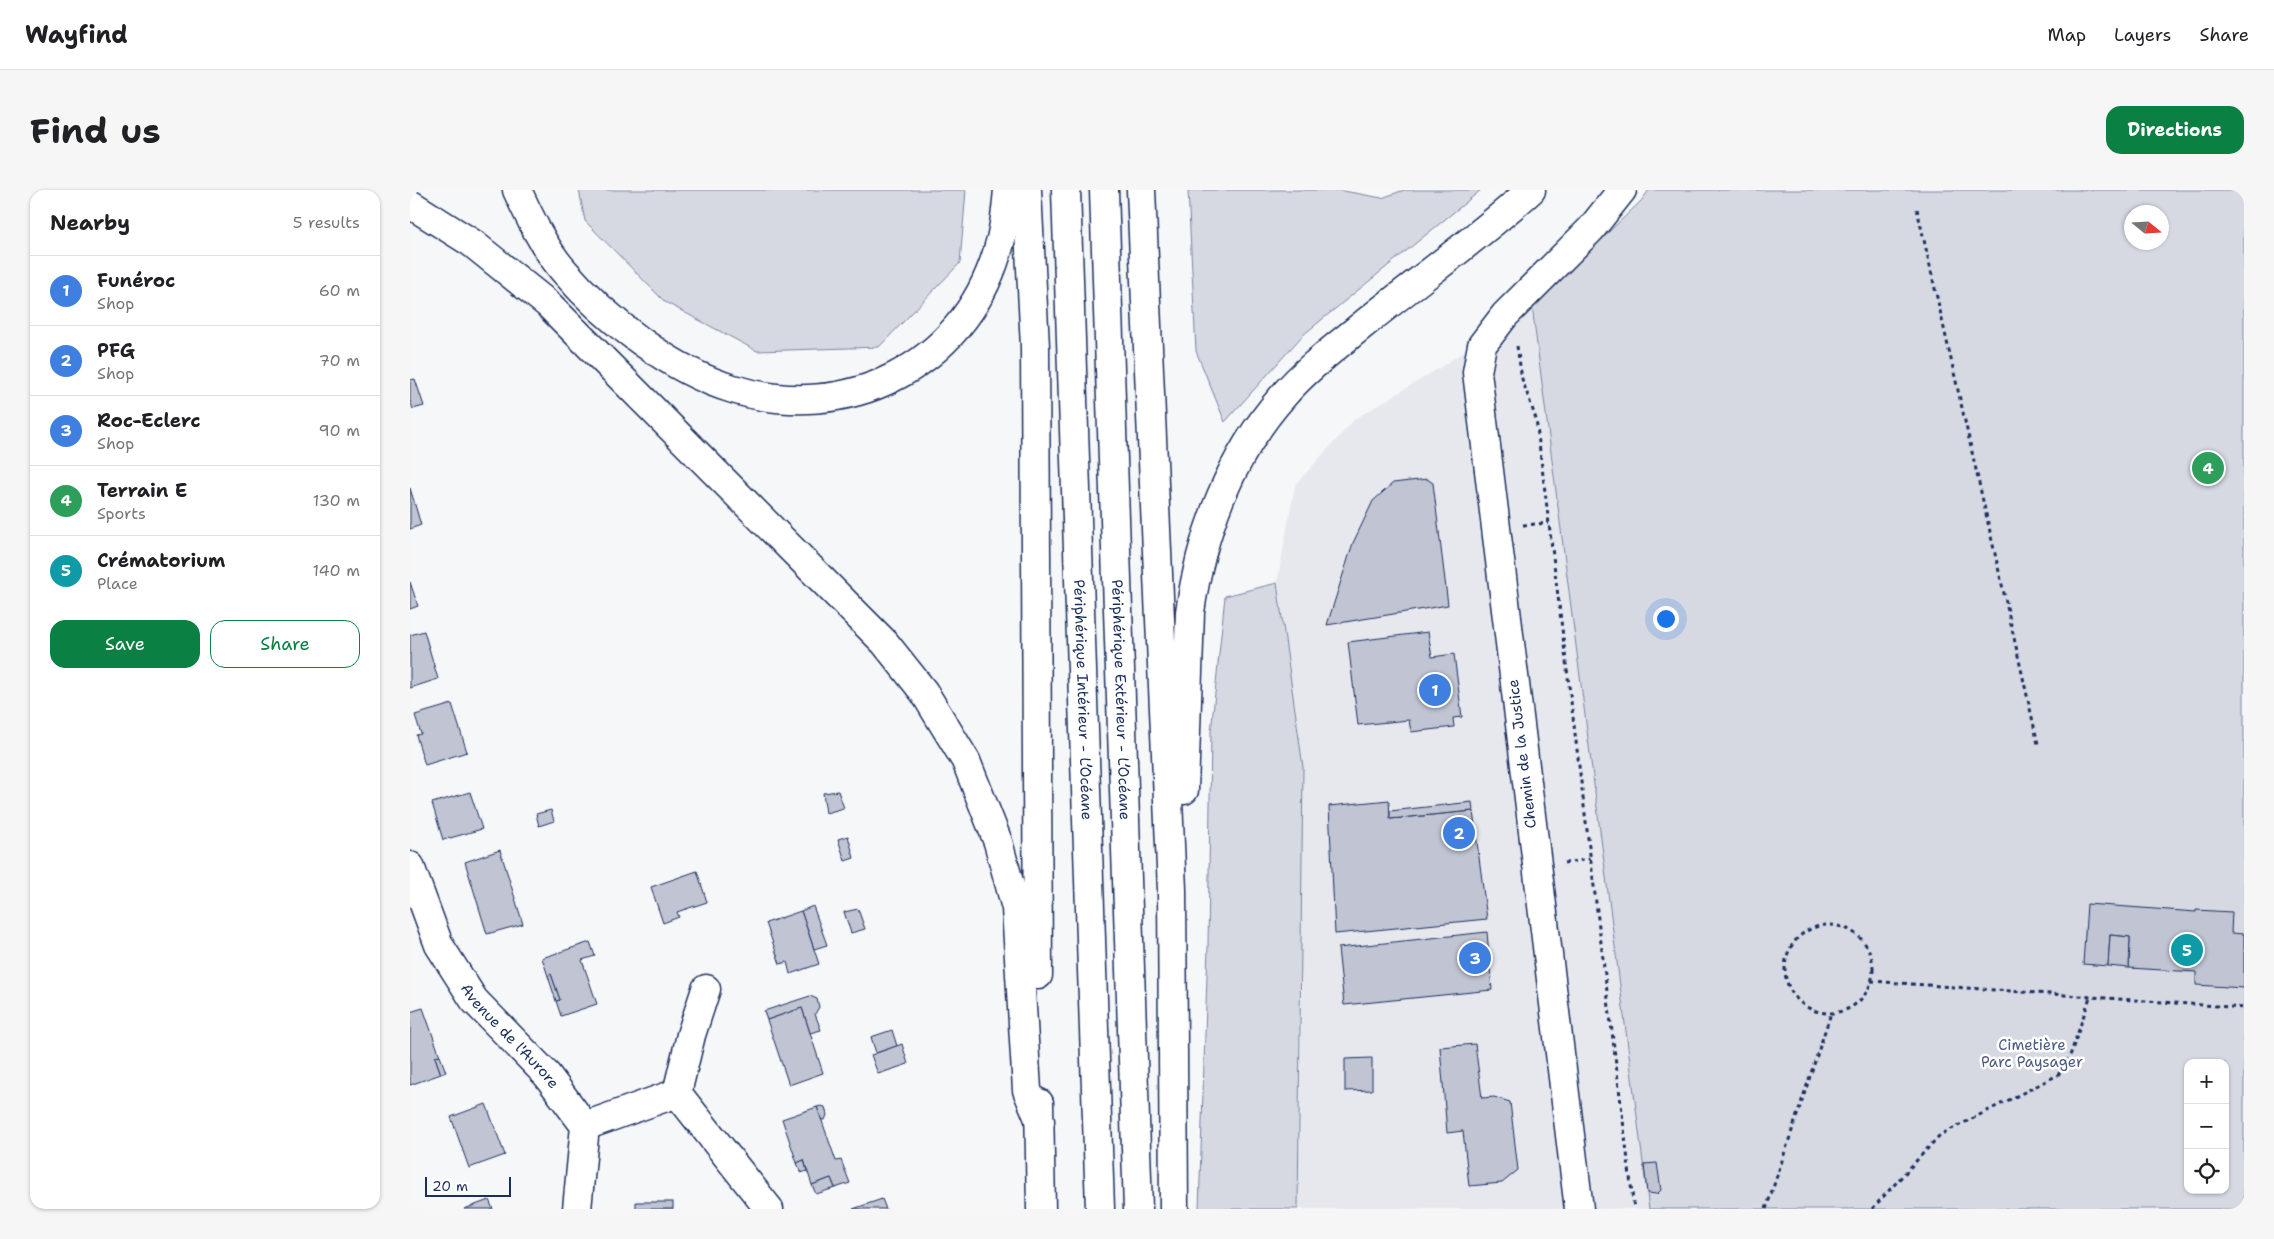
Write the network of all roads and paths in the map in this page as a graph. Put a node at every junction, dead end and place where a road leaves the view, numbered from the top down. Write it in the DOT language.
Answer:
graph roads {
  1 [pos="517,190"];
  2 [pos="1008,190"];
  3 [pos="1028,190"];
  4 [pos="1066,190"];
  5 [pos="1104,190"];
  6 [pos="1141,190"];
  7 [pos="1531,190"];
  8 [pos="1622,190"];
  9 [pos="410,204"];
  10 [pos="1917,209"];
  11 [pos="1512,309"];
  12 [pos="2038,744"];
  13 [pos="410,866"];
  14 [pos="1172,890"];
  15 [pos="1871,981"];
  16 [pos="706,989"];
  17 [pos="2090,997"];
  18 [pos="2244,1008"];
  19 [pos="1831,1013"];
  20 [pos="677,1093"];
  21 [pos="1040,1121"];
  22 [pos="585,1126"];
  23 [pos="577,1209"];
  24 [pos="769,1209"];
  25 [pos="1041,1209"];
  26 [pos="1100,1209"];
  27 [pos="1138,1209"];
  28 [pos="1174,1209"];
  29 [pos="1578,1209"];
  30 [pos="1634,1209"];
  31 [pos="1766,1209"];
  32 [pos="1872,1209"];
  1 -- 2 [label="main road"];
  3 -- 21 [label="main road"];
  4 -- 26 [label="main road, Périphérique Intérieur - L’Océane"];
  5 -- 27 [label="main road, Périphérique Extérieur - L’Océane"];
  6 -- 14 [label="main road"];
  7 -- 14 [label="main road"];
  8 -- 11 [label="main road, Chemin de la Justice"];
  9 -- 21 [label="main road"];
  10 -- 12 [label="path"];
  11 -- 29 [label="main road, Chemin de la Justice"];
  11 -- 30 [label="path"];
  13 -- 22 [label="main road, Avenue de l'Aurore"];
  14 -- 28 [label="main road"];
  15 -- 17 [label="path"];
  15 -- 19 [label="path"];
  15 -- 19 [label="path"];
  16 -- 20 [label="main road"];
  17 -- 18 [label="path"];
  17 -- 32 [label="path"];
  19 -- 31 [label="path"];
  20 -- 22 [label="main road"];
  20 -- 24 [label="main road"];
  21 -- 25 [label="main road"];
  22 -- 23 [label="main road"];
}
